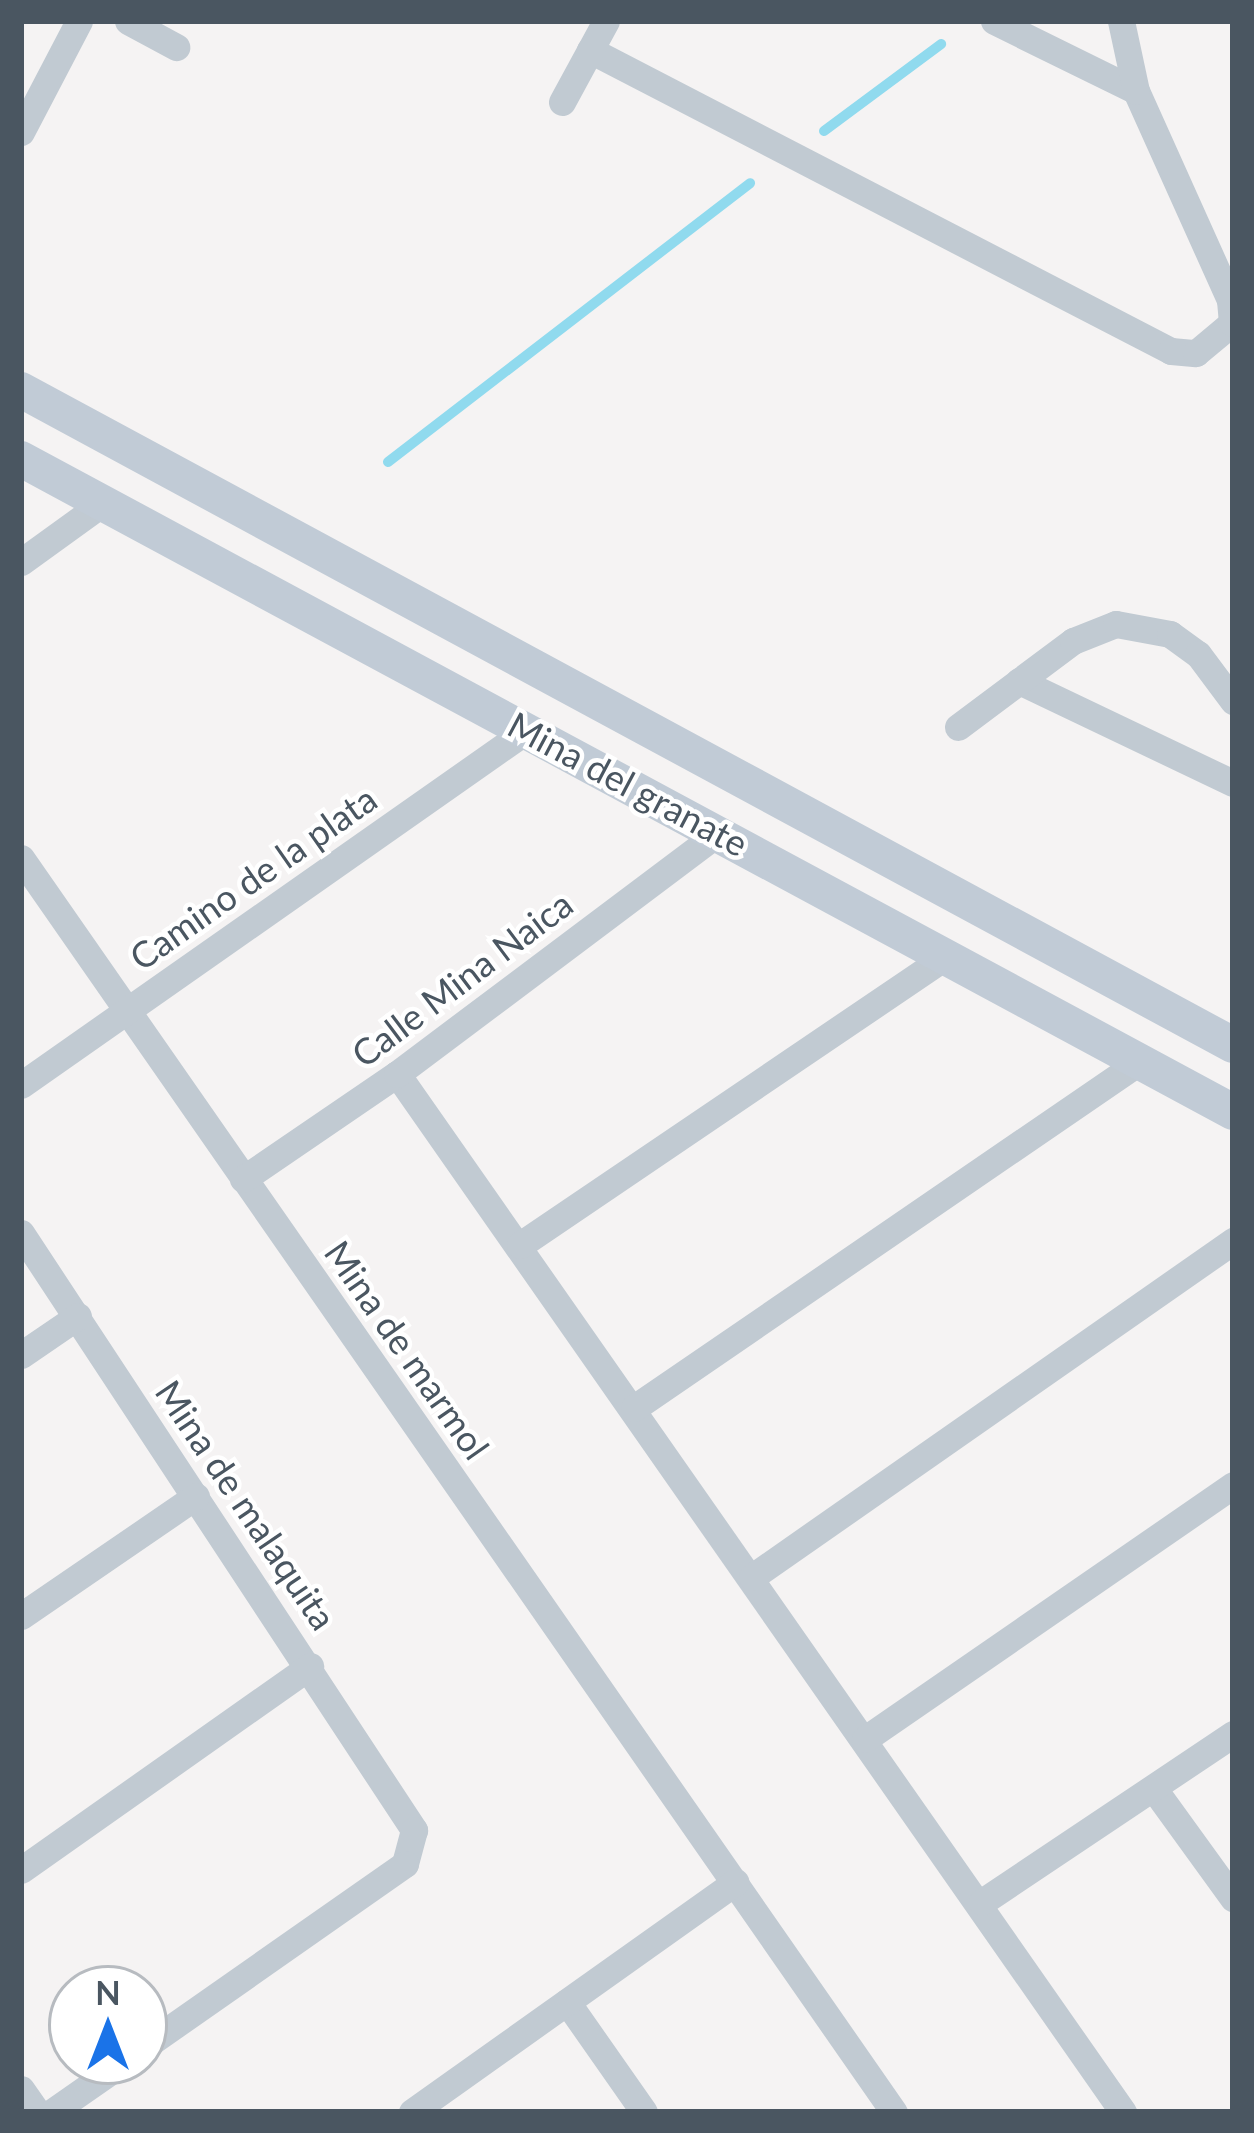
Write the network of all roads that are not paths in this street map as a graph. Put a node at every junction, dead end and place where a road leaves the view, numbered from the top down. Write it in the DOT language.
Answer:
graph roads {
  1 [pos="79,21"];
  2 [pos="128,21"];
  3 [pos="606,21"];
  4 [pos="994,21"];
  5 [pos="1121,21"];
  6 [pos="176,47"];
  7 [pos="590,50"];
  8 [pos="1136,91"];
  9 [pos="562,102"];
  10 [pos="21,132"];
  11 [pos="21,390"];
  12 [pos="21,459"];
  13 [pos="104,502"];
  14 [pos="21,562"];
  15 [pos="1019,681"];
  16 [pos="1233,700"];
  17 [pos="958,727"];
  18 [pos="527,730"];
  19 [pos="1233,783"];
  20 [pos="719,832"];
  21 [pos="21,858"];
  22 [pos="942,959"];
  23 [pos="127,1010"];
  24 [pos="1233,1045"];
  25 [pos="1139,1062"];
  26 [pos="398,1074"];
  27 [pos="21,1085"];
  28 [pos="1233,1112"];
  29 [pos="243,1178"];
  30 [pos="21,1233"];
  31 [pos="1233,1241"];
  32 [pos="520,1245"];
  33 [pos="78,1316"];
  34 [pos="21,1355"];
  35 [pos="634,1408"];
  36 [pos="1233,1485"];
  37 [pos="196,1496"];
  38 [pos="752,1577"];
  39 [pos="21,1616"];
  40 [pos="310,1666"];
  41 [pos="1233,1734"];
  42 [pos="865,1738"];
  43 [pos="1154,1789"];
  44 [pos="21,1870"];
  45 [pos="736,1882"];
  46 [pos="1233,1898"];
  47 [pos="982,1902"];
  48 [pos="567,2002"];
  49 [pos="168,2031"];
  50 [pos="91,2085"];
  51 [pos="21,2089"];
  52 [pos="37,2112"];
  53 [pos="52,2112"];
  54 [pos="412,2112"];
  55 [pos="644,2112"];
  56 [pos="894,2112"];
  57 [pos="1123,2112"];
  1 -- 10 [label="street"];
  2 -- 6 [label="street"];
  3 -- 7 [label="street"];
  4 -- 8 [label="street"];
  5 -- 8 [label="street"];
  7 -- 8 [label="street"];
  7 -- 9 [label="street"];
  11 -- 24 [label="street"];
  12 -- 13 [label="street, Mina del granate"];
  13 -- 14 [label="street"];
  13 -- 18 [label="street, Mina del granate"];
  15 -- 16 [label="street"];
  15 -- 17 [label="street"];
  15 -- 19 [label="street"];
  18 -- 20 [label="street, Mina del granate"];
  18 -- 23 [label="street, Camino de la plata"];
  20 -- 22 [label="street, Mina del granate"];
  20 -- 26 [label="street, Calle Mina Naica"];
  21 -- 23 [label="street, Mina de marmol"];
  22 -- 25 [label="street, Mina del granate"];
  22 -- 32 [label="street"];
  23 -- 27 [label="street, Camino de la plata"];
  23 -- 29 [label="street, Mina de marmol"];
  25 -- 28 [label="street, Mina del granate"];
  25 -- 35 [label="street"];
  26 -- 29 [label="street, Calle Mina Naica"];
  26 -- 32 [label="street"];
  29 -- 45 [label="street, Mina de marmol"];
  30 -- 33 [label="street, Mina de malaquita"];
  31 -- 38 [label="street"];
  32 -- 35 [label="street"];
  33 -- 34 [label="street"];
  33 -- 37 [label="street, Mina de malaquita"];
  35 -- 38 [label="street"];
  36 -- 42 [label="street"];
  37 -- 39 [label="street"];
  37 -- 40 [label="street, Mina de malaquita"];
  38 -- 42 [label="street"];
  40 -- 44 [label="street"];
  40 -- 49 [label="street, Mina de malaquita"];
  41 -- 43 [label="street"];
  42 -- 47 [label="street"];
  43 -- 46 [label="street"];
  43 -- 47 [label="street"];
  45 -- 48 [label="street"];
  45 -- 56 [label="street, Mina de marmol"];
  47 -- 57 [label="street"];
  48 -- 54 [label="street"];
  48 -- 55 [label="street"];
  50 -- 53 [label="street"];
  51 -- 52 [label="street"];
}
